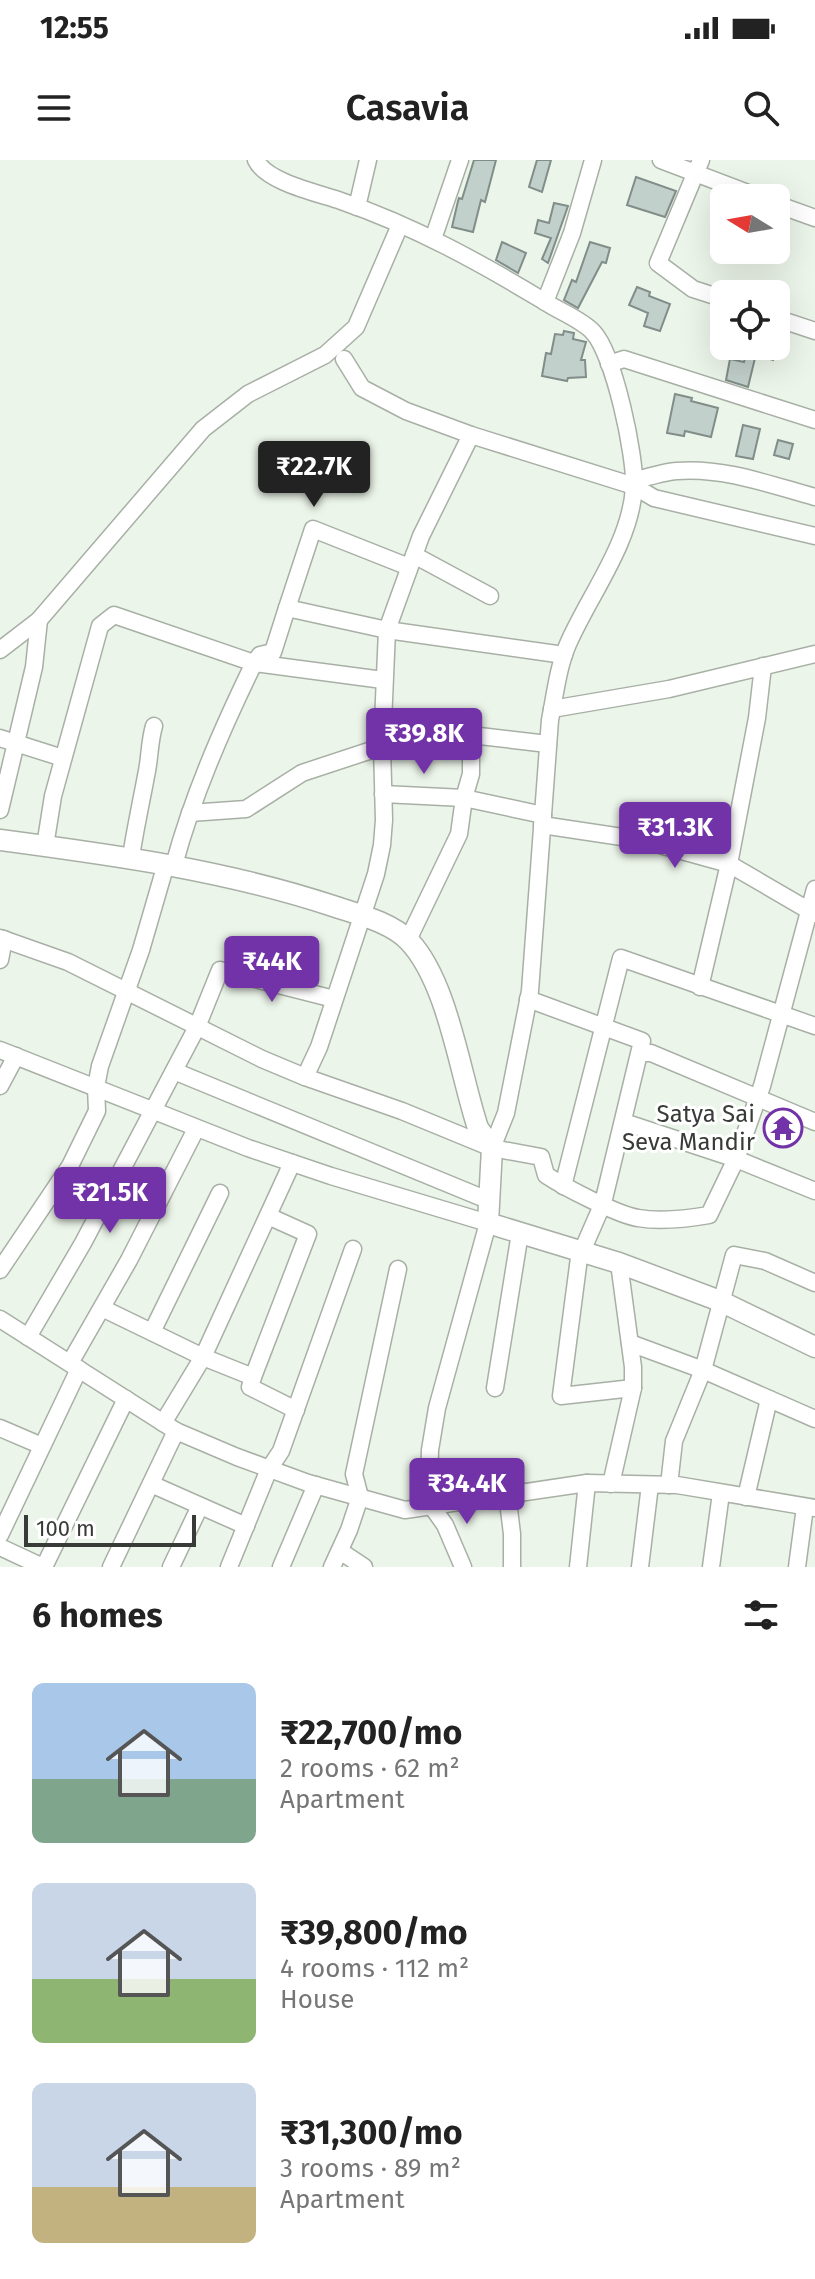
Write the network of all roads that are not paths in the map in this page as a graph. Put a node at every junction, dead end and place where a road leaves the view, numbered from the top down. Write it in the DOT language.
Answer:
graph roads {
  1 [pos="256,160"];
  2 [pos="368,160"];
  3 [pos="460,160"];
  4 [pos="593,160"];
  5 [pos="661,160"];
  6 [pos="698,166"];
  7 [pos="733,184"];
  8 [pos="357,207"];
  9 [pos="790,209"];
  10 [pos="815,218"];
  11 [pos="400,225"];
  12 [pos="433,239"];
  13 [pos="710,294"];
  14 [pos="545,302"];
  15 [pos="790,323"];
  16 [pos="815,331"];
  17 [pos="344,359"];
  18 [pos="609,364"];
  19 [pos="815,420"];
  20 [pos="471,435"];
  21 [pos="634,484"];
  22 [pos="815,497"];
  23 [pos="815,536"];
  24 [pos="412,561"];
  25 [pos="490,596"];
  26 [pos="287,608"];
  27 [pos="39,620"];
  28 [pos="387,630"];
  29 [pos="0,650"];
  30 [pos="815,654"];
  31 [pos="564,655"];
  32 [pos="254,663"];
  33 [pos="763,666"];
  34 [pos="383,680"];
  35 [pos="552,709"];
  36 [pos="154,726"];
  37 [pos="471,735"];
  38 [pos="8,741"];
  39 [pos="548,744"];
  40 [pos="382,746"];
  41 [pos="63,758"];
  42 [pos="383,794"];
  43 [pos="464,798"];
  44 [pos="0,810"];
  45 [pos="190,813"];
  46 [pos="543,820"];
  47 [pos="0,840"];
  48 [pos="45,846"];
  49 [pos="131,857"];
  50 [pos="170,864"];
  51 [pos="729,864"];
  52 [pos="815,889"];
  53 [pos="812,913"];
  54 [pos="361,915"];
  55 [pos="2,939"];
  56 [pos="408,940"];
  57 [pos="0,960"];
  58 [pos="700,987"];
  59 [pos="126,992"];
  60 [pos="334,999"];
  61 [pos="528,999"];
  62 [pos="780,1016"];
  63 [pos="815,1026"];
  64 [pos="197,1027"];
  65 [pos="603,1027"];
  66 [pos="8,1053"];
  67 [pos="640,1053"];
  68 [pos="174,1071"];
  69 [pos="305,1077"];
  70 [pos="0,1086"];
  71 [pos="96,1087"];
  72 [pos="758,1097"];
  73 [pos="152,1111"];
  74 [pos="624,1122"];
  75 [pos="815,1122"];
  76 [pos="196,1129"];
  77 [pos="492,1148"];
  78 [pos="736,1159"];
  79 [pos="292,1163"];
  80 [pos="563,1186"];
  81 [pos="815,1191"];
  82 [pos="220,1193"];
  83 [pos="490,1201"];
  84 [pos="603,1203"];
  85 [pos="268,1216"];
  86 [pos="488,1223"];
  87 [pos="520,1233"];
  88 [pos="353,1249"];
  89 [pos="582,1251"];
  90 [pos="619,1263"];
  91 [pos="398,1269"];
  92 [pos="0,1270"];
  93 [pos="815,1283"];
  94 [pos="720,1301"];
  95 [pos="102,1308"];
  96 [pos="0,1319"];
  97 [pos="152,1332"];
  98 [pos="28,1337"];
  99 [pos="630,1343"];
  100 [pos="815,1347"];
  101 [pos="203,1357"];
  102 [pos="74,1366"];
  103 [pos="703,1370"];
  104 [pos="253,1377"];
  105 [pos="495,1388"];
  106 [pos="633,1388"];
  107 [pos="126,1399"];
  108 [pos="769,1399"];
  109 [pos="296,1410"];
  110 [pos="815,1419"];
  111 [pos="170,1427"];
  112 [pos="0,1428"];
  113 [pos="42,1446"];
  114 [pos="269,1469"];
  115 [pos="587,1483"];
  116 [pos="151,1484"];
  117 [pos="611,1484"];
  118 [pos="316,1485"];
  119 [pos="650,1485"];
  120 [pos="669,1485"];
  121 [pos="507,1493"];
  122 [pos="721,1493"];
  123 [pos="360,1497"];
  124 [pos="746,1497"];
  125 [pos="200,1506"];
  126 [pos="812,1506"];
  127 [pos="433,1508"];
  128 [pos="246,1526"];
  129 [pos="0,1535"];
  130 [pos="0,1547"];
  131 [pos="340,1551"];
  132 [pos="457,1564"];
  133 [pos="43,1567"];
  134 [pos="111,1567"];
  135 [pos="171,1567"];
  136 [pos="229,1567"];
  137 [pos="281,1567"];
  138 [pos="332,1567"];
  139 [pos="364,1567"];
  140 [pos="512,1567"];
  141 [pos="578,1567"];
  142 [pos="640,1567"];
  143 [pos="711,1567"];
  144 [pos="797,1567"];
  1 -- 8 [label="street"];
  2 -- 8 [label="street"];
  3 -- 12 [label="street"];
  4 -- 14 [label="street"];
  5 -- 6 [label="street"];
  6 -- 7 [label="street"];
  6 -- 13 [label="street"];
  8 -- 11 [label="street"];
  9 -- 10 [label="street"];
  11 -- 12 [label="street"];
  11 -- 27 [label="street"];
  12 -- 14 [label="street"];
  14 -- 18 [label="street"];
  15 -- 16 [label="street"];
  17 -- 20 [label="street"];
  18 -- 19 [label="street"];
  18 -- 21 [label="street"];
  20 -- 21 [label="street"];
  20 -- 24 [label="street"];
  21 -- 22 [label="street"];
  21 -- 23 [label="street"];
  21 -- 31 [label="street"];
  24 -- 25 [label="street"];
  24 -- 26 [label="street"];
  24 -- 28 [label="street"];
  26 -- 28 [label="street"];
  26 -- 32 [label="street"];
  27 -- 29 [label="street"];
  27 -- 38 [label="street"];
  28 -- 31 [label="street"];
  28 -- 34 [label="street"];
  30 -- 33 [label="street"];
  31 -- 35 [label="street"];
  32 -- 34 [label="street"];
  32 -- 41 [label="street"];
  32 -- 45 [label="street"];
  33 -- 35 [label="street"];
  33 -- 51 [label="street"];
  34 -- 40 [label="street"];
  35 -- 39 [label="street"];
  36 -- 49 [label="street"];
  37 -- 39 [label="street"];
  37 -- 40 [label="street"];
  37 -- 43 [label="street"];
  38 -- 41 [label="street"];
  38 -- 44 [label="street"];
  39 -- 46 [label="street"];
  40 -- 42 [label="street"];
  40 -- 45 [label="street"];
  41 -- 48 [label="street"];
  42 -- 43 [label="street"];
  42 -- 54 [label="street"];
  43 -- 46 [label="street"];
  43 -- 56 [label="street"];
  45 -- 50 [label="street"];
  46 -- 51 [label="street"];
  46 -- 61 [label="street"];
  47 -- 48 [label="main road"];
  48 -- 49 [label="main road"];
  49 -- 50 [label="main road"];
  50 -- 54 [label="main road"];
  50 -- 59 [label="street"];
  51 -- 53 [label="street"];
  51 -- 58 [label="street"];
  52 -- 53 [label="street"];
  53 -- 62 [label="street"];
  54 -- 56 [label="main road"];
  54 -- 60 [label="street"];
  55 -- 57 [label="street"];
  55 -- 59 [label="street"];
  56 -- 77 [label="main road"];
  58 -- 62 [label="street"];
  58 -- 65 [label="street"];
  59 -- 64 [label="street"];
  59 -- 71 [label="street"];
  60 -- 64 [label="street"];
  60 -- 69 [label="street"];
  61 -- 65 [label="street"];
  61 -- 77 [label="street"];
  62 -- 63 [label="street"];
  62 -- 72 [label="street"];
  64 -- 68 [label="street"];
  64 -- 69 [label="street"];
  65 -- 67 [label="street"];
  65 -- 80 [label="street"];
  66 -- 70 [label="street"];
  66 -- 71 [label="street"];
  67 -- 72 [label="street"];
  67 -- 74 [label="street"];
  68 -- 73 [label="street"];
  68 -- 83 [label="street"];
  69 -- 77 [label="street"];
  71 -- 73 [label="street"];
  71 -- 92 [label="street"];
  72 -- 75 [label="street"];
  72 -- 78 [label="street"];
  73 -- 76 [label="street"];
  73 -- 98 [label="street"];
  74 -- 78 [label="street"];
  74 -- 84 [label="street"];
  76 -- 79 [label="street"];
  76 -- 95 [label="street"];
  77 -- 80 [label="street"];
  77 -- 83 [label="main road"];
  78 -- 81 [label="street"];
  78 -- 84 [label="street"];
  79 -- 85 [label="street"];
  79 -- 86 [label="street"];
  80 -- 84 [label="street"];
  82 -- 97 [label="street"];
  83 -- 86 [label="main road"];
  84 -- 89 [label="street"];
  85 -- 101 [label="street"];
  85 -- 104 [label="street"];
  86 -- 87 [label="main road"];
  86 -- 127 [label="street"];
  87 -- 89 [label="main road"];
  87 -- 105 [label="street"];
  88 -- 109 [label="street"];
  89 -- 90 [label="main road"];
  89 -- 106 [label="street"];
  90 -- 94 [label="main road"];
  90 -- 99 [label="street"];
  91 -- 123 [label="street"];
  93 -- 94 [label="street"];
  94 -- 100 [label="main road"];
  94 -- 103 [label="street"];
  95 -- 97 [label="street"];
  95 -- 102 [label="street"];
  96 -- 98 [label="street"];
  97 -- 101 [label="street"];
  98 -- 102 [label="street"];
  99 -- 103 [label="street"];
  99 -- 106 [label="street"];
  101 -- 104 [label="street"];
  101 -- 111 [label="street"];
  102 -- 107 [label="street"];
  102 -- 113 [label="street"];
  103 -- 108 [label="street"];
  103 -- 120 [label="street"];
  104 -- 109 [label="street"];
  106 -- 117 [label="street"];
  107 -- 111 [label="street"];
  107 -- 133 [label="street"];
  108 -- 110 [label="street"];
  108 -- 124 [label="street"];
  109 -- 114 [label="street"];
  111 -- 114 [label="street"];
  111 -- 116 [label="street"];
  112 -- 113 [label="street"];
  113 -- 129 [label="street"];
  114 -- 118 [label="street"];
  114 -- 128 [label="street"];
  115 -- 117 [label="street"];
  115 -- 121 [label="street"];
  115 -- 141 [label="street"];
  116 -- 125 [label="street"];
  116 -- 134 [label="street"];
  117 -- 119 [label="street"];
  118 -- 123 [label="street"];
  118 -- 137 [label="street"];
  119 -- 120 [label="street"];
  119 -- 142 [label="street"];
  120 -- 122 [label="street"];
  121 -- 127 [label="street"];
  121 -- 140 [label="street"];
  122 -- 124 [label="street"];
  122 -- 143 [label="street"];
  123 -- 127 [label="street"];
  123 -- 131 [label="street"];
  124 -- 126 [label="street"];
  125 -- 128 [label="street"];
  125 -- 135 [label="street"];
  126 -- 144 [label="street"];
  127 -- 132 [label="street"];
  128 -- 136 [label="street"];
  130 -- 133 [label="street"];
  131 -- 138 [label="street"];
  131 -- 139 [label="street"];
}
